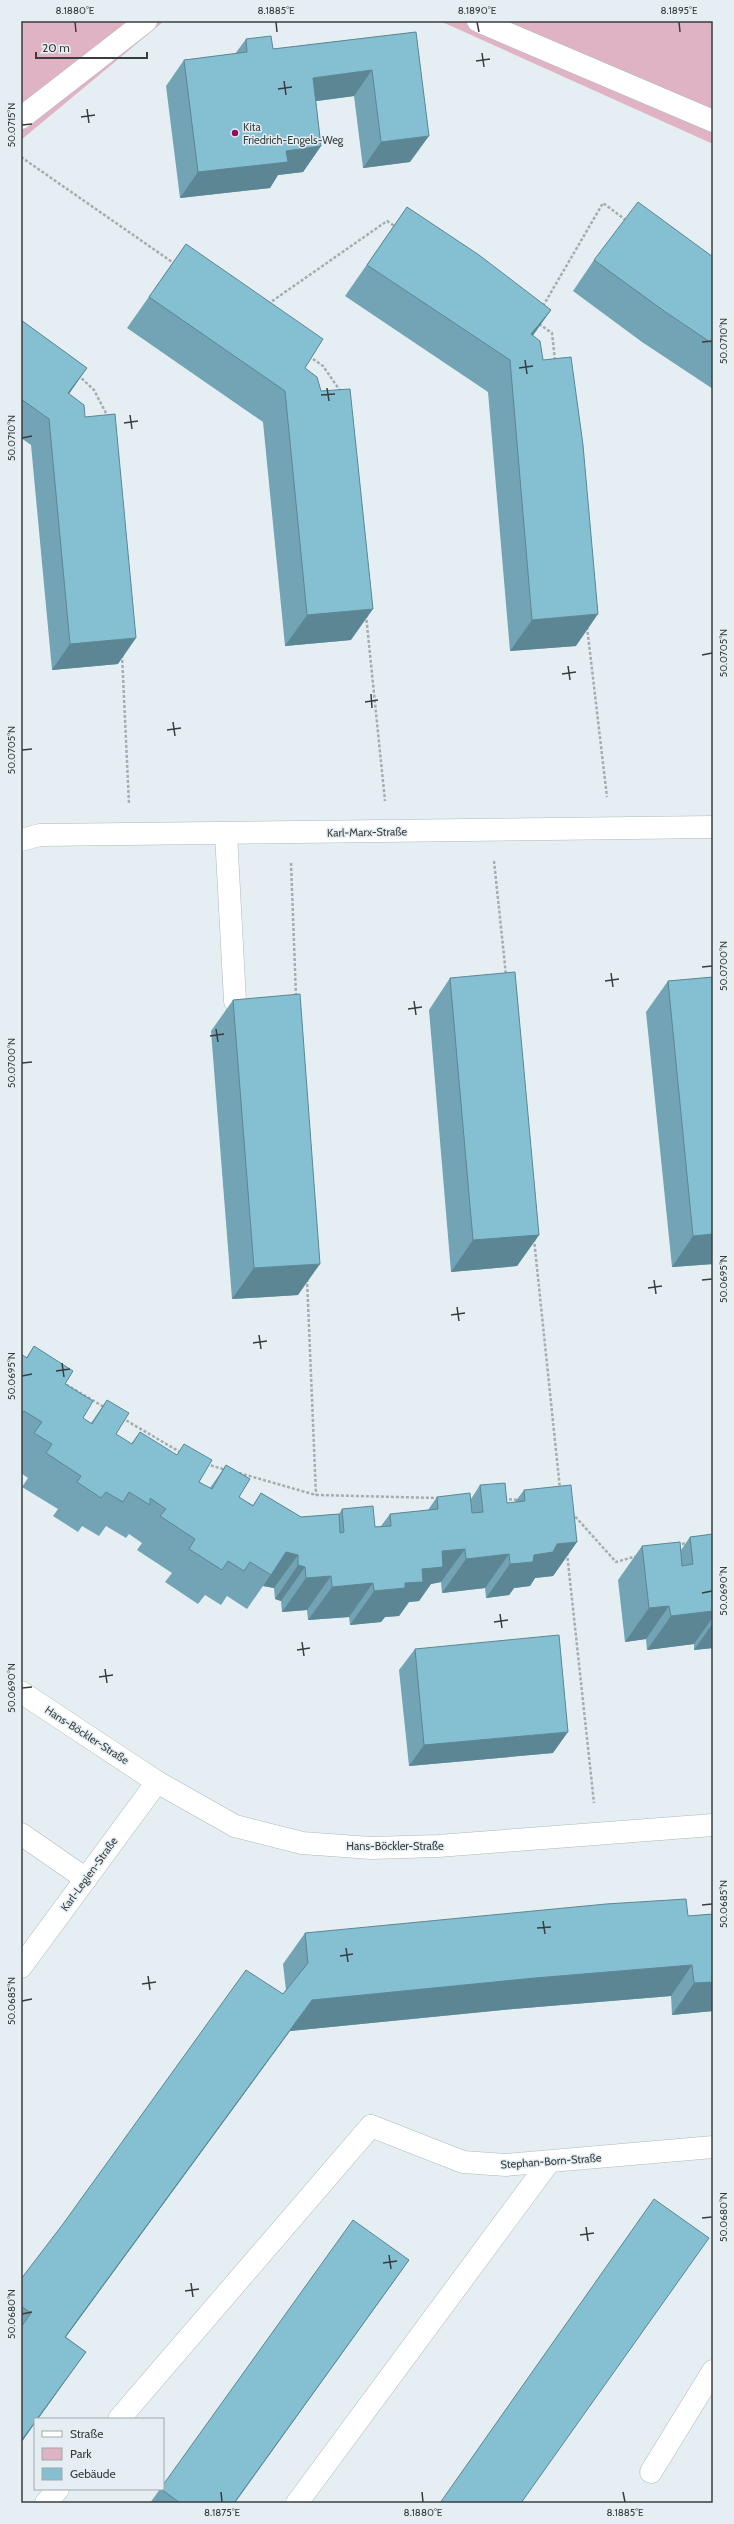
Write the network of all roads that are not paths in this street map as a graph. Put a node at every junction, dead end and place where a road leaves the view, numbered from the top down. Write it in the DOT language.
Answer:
graph roads {
  1 [pos="146,21"];
  2 [pos="478,21"];
  3 [pos="21,118"];
  4 [pos="713,121"];
  5 [pos="713,827"];
  6 [pos="226,834"];
  7 [pos="21,840"];
  8 [pos="235,1001"];
  9 [pos="21,1692"];
  10 [pos="157,1782"];
  11 [pos="713,1825"];
  12 [pos="21,1834"];
  13 [pos="86,1879"];
  14 [pos="21,1967"];
  15 [pos="713,2147"];
  16 [pos="549,2162"];
  17 [pos="713,2371"];
  18 [pos="120,2418"];
  19 [pos="650,2472"];
  20 [pos="57,2490"];
  21 [pos="46,2503"];
  22 [pos="297,2503"];
  1 -- 3 [label="street"];
  2 -- 4 [label="street"];
  5 -- 6 [label="street, Karl-Marx-Straße"];
  6 -- 7 [label="street, Karl-Marx-Straße"];
  6 -- 8 [label="street"];
  9 -- 10 [label="street, Hans-Böckler-Straße"];
  10 -- 11 [label="street, Hans-Böckler-Straße"];
  10 -- 13 [label="street, Karl-Legien-Straße"];
  12 -- 13 [label="street"];
  13 -- 14 [label="street, Karl-Legien-Straße"];
  15 -- 16 [label="street, Stephan-Born-Straße"];
  16 -- 18 [label="street, Stephan-Born-Straße"];
  16 -- 22 [label="street"];
  17 -- 19 [label="street"];
  20 -- 21 [label="street"];
}
